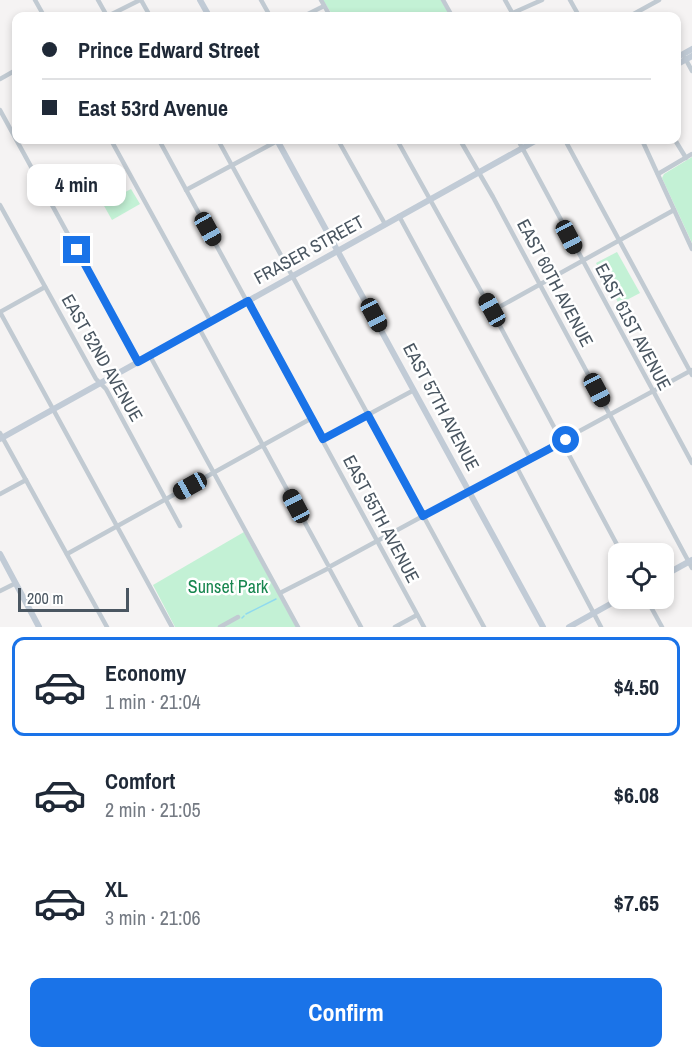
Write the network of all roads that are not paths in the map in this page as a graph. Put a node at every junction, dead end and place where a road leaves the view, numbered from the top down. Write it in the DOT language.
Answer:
graph roads {
  1 [pos="140,0"];
  2 [pos="321,0"];
  3 [pos="542,0"];
  4 [pos="659,0"];
  5 [pos="324,6"];
  6 [pos="116,12"];
  7 [pos="312,12"];
  8 [pos="328,12"];
  9 [pos="519,12"];
  10 [pos="637,12"];
  11 [pos="692,49"];
  12 [pos="684,57"];
  13 [pos="692,71"];
  14 [pos="0,110"];
  15 [pos="12,132"];
  16 [pos="19,144"];
  17 [pos="113,144"];
  18 [pos="161,144"];
  19 [pos="220,144"];
  20 [pos="271,144"];
  21 [pos="280,144"];
  22 [pos="340,144"];
  23 [pos="399,144"];
  24 [pos="462,144"];
  25 [pos="520,144"];
  26 [pos="530,144"];
  27 [pos="567,144"];
  28 [pos="644,144"];
  29 [pos="677,144"];
  30 [pos="522,148"];
  31 [pos="692,154"];
  32 [pos="686,158"];
  33 [pos="232,165"];
  34 [pos="479,172"];
  35 [pos="658,174"];
  36 [pos="186,190"];
  37 [pos="431,199"];
  38 [pos="0,205"];
  39 [pos="674,210"];
  40 [pos="399,216"];
  41 [pos="385,224"];
  42 [pos="619,240"];
  43 [pos="692,249"];
  44 [pos="339,250"];
  45 [pos="582,260"];
  46 [pos="293,276"];
  47 [pos="540,284"];
  48 [pos="45,286"];
  49 [pos="248,301"];
  50 [pos="492,310"];
  51 [pos="0,312"];
  52 [pos="211,322"];
  53 [pos="199,328"];
  54 [pos="150,356"];
  55 [pos="138,362"];
  56 [pos="691,372"];
  57 [pos="101,383"];
  58 [pos="414,390"];
  59 [pos="653,391"];
  60 [pos="53,409"];
  61 [pos="610,414"];
  62 [pos="368,415"];
  63 [pos="312,418"];
  64 [pos="1,437"];
  65 [pos="323,439"];
  66 [pos="562,441"];
  67 [pos="263,445"];
  68 [pos="530,458"];
  69 [pos="692,464"];
  70 [pos="516,466"];
  71 [pos="214,473"];
  72 [pos="26,480"];
  73 [pos="469,491"];
  74 [pos="0,494"];
  75 [pos="166,500"];
  76 [pos="423,516"];
  77 [pos="117,526"];
  78 [pos="180,526"];
  79 [pos="378,540"];
  80 [pos="616,543"];
  81 [pos="0,554"];
  82 [pos="67,554"];
  83 [pos="691,563"];
  84 [pos="329,567"];
  85 [pos="674,571"];
  86 [pos="16,583"];
  87 [pos="0,591"];
  88 [pos="280,593"];
  89 [pos="608,605"];
  90 [pos="652,609"];
  91 [pos="594,613"];
  92 [pos="417,615"];
  93 [pos="238,618"];
  94 [pos="39,627"];
  95 [pos="107,627"];
  96 [pos="172,627"];
  97 [pos="220,627"];
  98 [pos="298,627"];
  99 [pos="361,627"];
  100 [pos="395,627"];
  101 [pos="424,627"];
  102 [pos="484,627"];
  103 [pos="543,627"];
  104 [pos="569,627"];
  105 [pos="601,627"];
  106 [pos="662,627"];
  1 -- 6 [label="street"];
  2 -- 5 [label="street"];
  3 -- 9 [label="street"];
  4 -- 10 [label="street"];
  5 -- 7 [label="street"];
  5 -- 8 [label="street"];
  11 -- 12 [label="street"];
  12 -- 13 [label="street"];
  14 -- 15 [label="street"];
  16 -- 55 [label="street"];
  17 -- 52 [label="street"];
  18 -- 36 [label="street, EAST 55TH AVENUE"];
  19 -- 33 [label="street"];
  20 -- 33 [label="street"];
  21 -- 44 [label="street, EAST 57TH AVENUE"];
  22 -- 41 [label="street"];
  23 -- 37 [label="street"];
  24 -- 34 [label="street, EAST 60TH AVENUE"];
  25 -- 30 [label="street, EAST 61ST AVENUE"];
  26 -- 30 [label="street, FRASER STREET"];
  27 -- 42 [label="street"];
  28 -- 35 [label="street"];
  29 -- 32 [label="street"];
  30 -- 34 [label="street, FRASER STREET"];
  30 -- 45 [label="street, EAST 61ST AVENUE"];
  31 -- 32 [label="street"];
  32 -- 35 [label="street"];
  33 -- 36 [label="street"];
  33 -- 46 [label="street"];
  34 -- 37 [label="street, FRASER STREET"];
  34 -- 47 [label="street, EAST 60TH AVENUE"];
  35 -- 39 [label="street"];
  36 -- 49 [label="street, EAST 55TH AVENUE"];
  37 -- 40 [label="street, FRASER STREET"];
  37 -- 50 [label="street"];
  38 -- 48 [label="street, EAST 52ND AVENUE"];
  39 -- 42 [label="street"];
  39 -- 43 [label="street"];
  40 -- 41 [label="street, FRASER STREET"];
  40 -- 68 [label="street"];
  41 -- 44 [label="street, FRASER STREET"];
  42 -- 45 [label="street"];
  42 -- 56 [label="street"];
  44 -- 46 [label="street, FRASER STREET"];
  44 -- 58 [label="street, EAST 57TH AVENUE"];
  45 -- 47 [label="street"];
  45 -- 59 [label="street, EAST 61ST AVENUE"];
  46 -- 49 [label="street, FRASER STREET"];
  46 -- 62 [label="street"];
  47 -- 50 [label="street"];
  47 -- 61 [label="street, EAST 60TH AVENUE"];
  48 -- 51 [label="street"];
  48 -- 57 [label="street, EAST 52ND AVENUE"];
  49 -- 52 [label="street, FRASER STREET"];
  49 -- 63 [label="street, EAST 55TH AVENUE"];
  50 -- 66 [label="street"];
  51 -- 60 [label="street"];
  52 -- 53 [label="street, FRASER STREET"];
  53 -- 54 [label="street, FRASER STREET"];
  53 -- 67 [label="street"];
  54 -- 55 [label="street, FRASER STREET"];
  54 -- 71 [label="street"];
  55 -- 57 [label="street, FRASER STREET"];
  56 -- 59 [label="street"];
  57 -- 60 [label="street, FRASER STREET"];
  57 -- 75 [label="street, EAST 52ND AVENUE"];
  58 -- 62 [label="street"];
  58 -- 73 [label="street, EAST 57TH AVENUE"];
  59 -- 61 [label="street"];
  59 -- 69 [label="street, EAST 61ST AVENUE"];
  60 -- 64 [label="street, FRASER STREET"];
  60 -- 77 [label="street"];
  61 -- 66 [label="street"];
  61 -- 83 [label="street, EAST 60TH AVENUE"];
  62 -- 65 [label="street"];
  62 -- 76 [label="street"];
  63 -- 65 [label="street, EAST 55TH AVENUE"];
  63 -- 67 [label="street"];
  64 -- 72 [label="street"];
  65 -- 79 [label="street, EAST 55TH AVENUE"];
  66 -- 68 [label="street"];
  66 -- 80 [label="street"];
  67 -- 71 [label="street"];
  67 -- 84 [label="street"];
  68 -- 70 [label="street"];
  70 -- 73 [label="street"];
  70 -- 91 [label="street"];
  71 -- 75 [label="street"];
  71 -- 88 [label="street"];
  72 -- 74 [label="street"];
  72 -- 82 [label="street"];
  73 -- 76 [label="street"];
  73 -- 103 [label="street, EAST 57TH AVENUE"];
  75 -- 77 [label="street"];
  75 -- 78 [label="street, EAST 52ND AVENUE"];
  76 -- 79 [label="street"];
  76 -- 102 [label="street"];
  77 -- 82 [label="street"];
  77 -- 96 [label="street"];
  79 -- 84 [label="street"];
  79 -- 92 [label="street, EAST 55TH AVENUE"];
  81 -- 86 [label="street"];
  82 -- 95 [label="street"];
  83 -- 85 [label="street"];
  84 -- 88 [label="street"];
  84 -- 99 [label="street"];
  86 -- 87 [label="street"];
  86 -- 94 [label="street"];
  88 -- 98 [label="street"];
  89 -- 91 [label="street"];
  90 -- 106 [label="street"];
  91 -- 104 [label="street"];
  91 -- 105 [label="street"];
  92 -- 100 [label="street"];
  92 -- 101 [label="street, EAST 55TH AVENUE"];
  93 -- 97 [label="street"];
}
